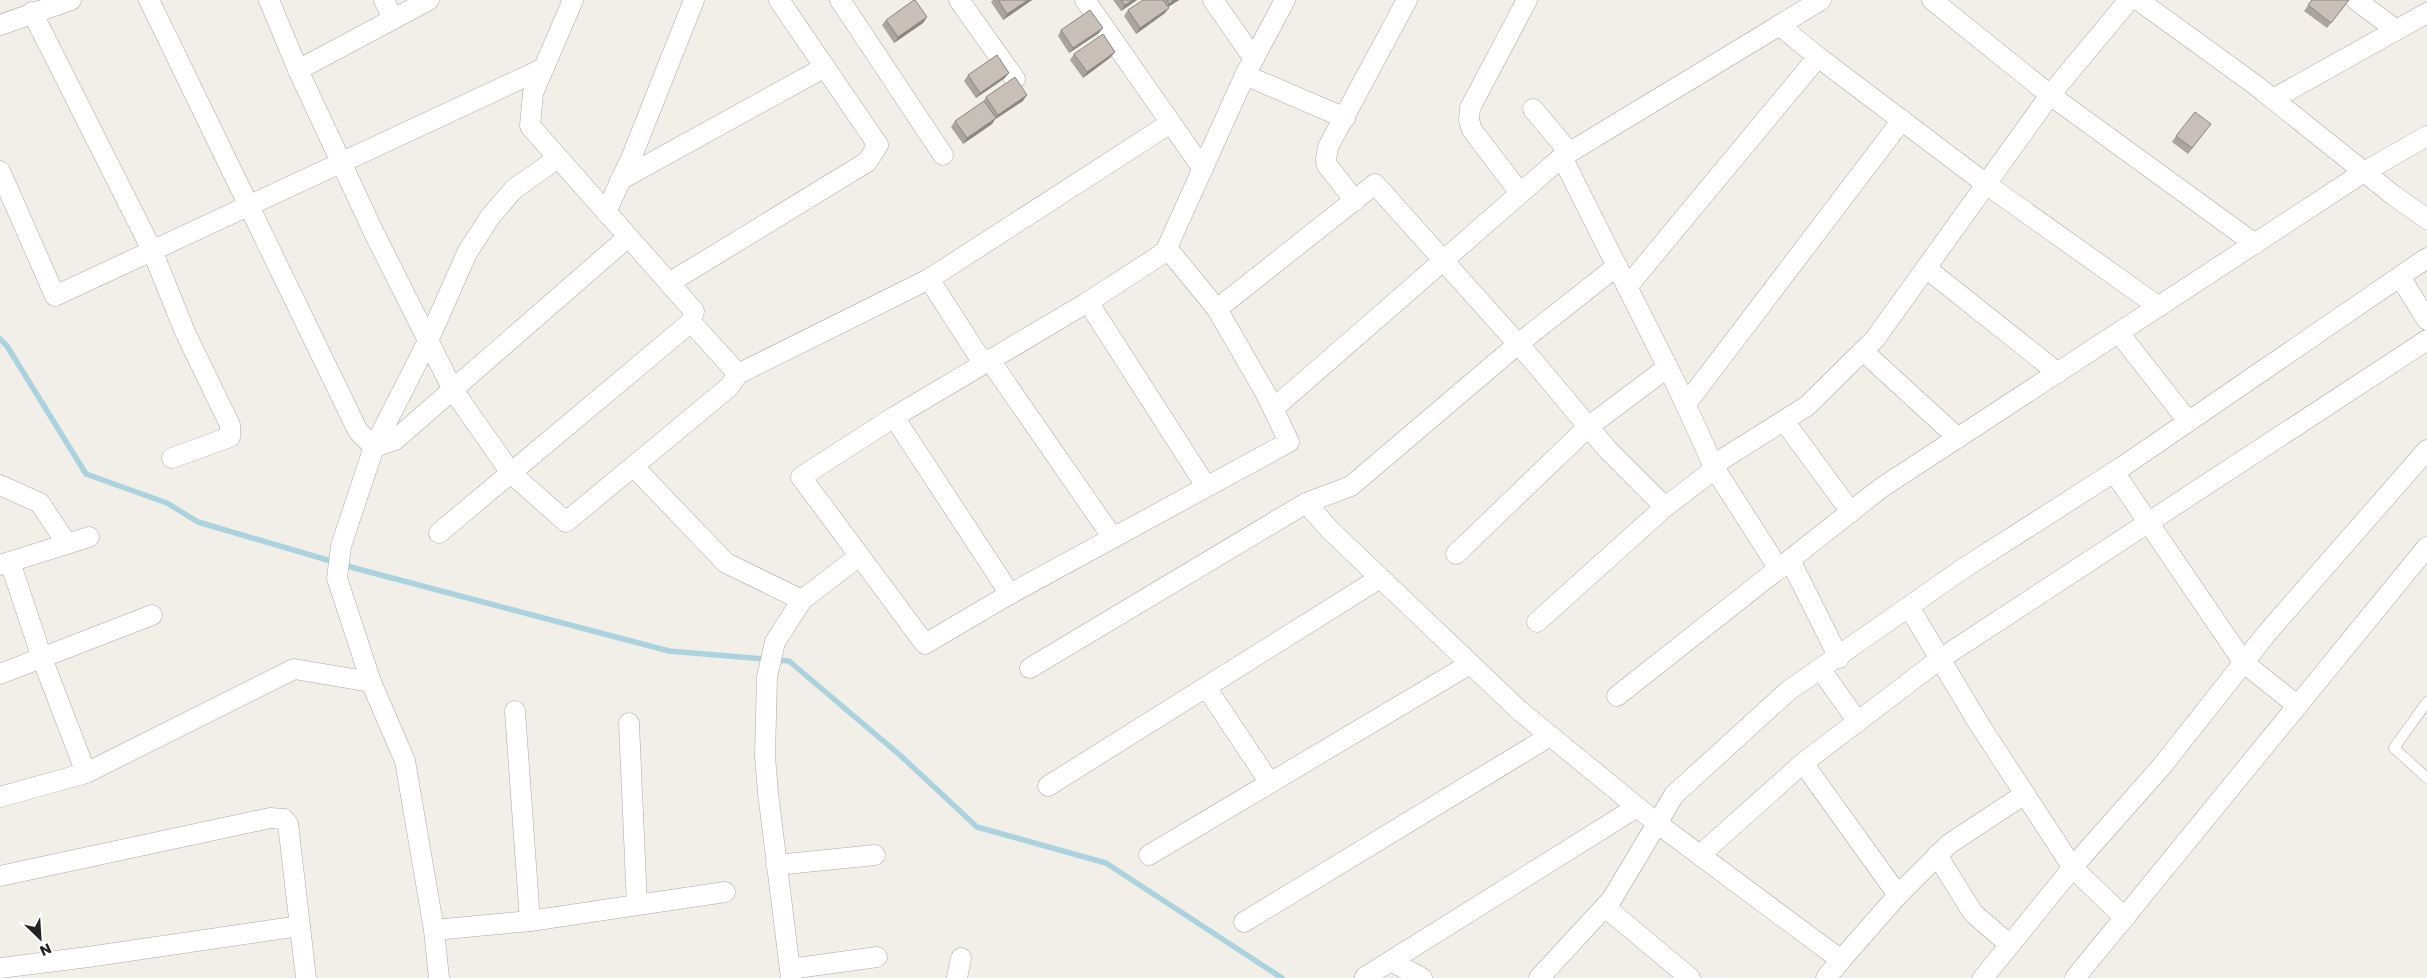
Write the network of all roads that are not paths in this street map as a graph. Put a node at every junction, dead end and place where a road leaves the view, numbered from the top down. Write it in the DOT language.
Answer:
graph roads {
  1 [pos="72,0"];
  2 [pos="149,0"];
  3 [pos="268,0"];
  4 [pos="384,0"];
  5 [pos="429,0"];
  6 [pos="573,0"];
  7 [pos="694,0"];
  8 [pos="779,0"];
  9 [pos="840,0"];
  10 [pos="959,0"];
  11 [pos="1085,0"];
  12 [pos="1213,0"];
  13 [pos="1285,0"];
  14 [pos="1407,0"];
  15 [pos="1527,0"];
  16 [pos="1821,0"];
  17 [pos="1932,0"];
  18 [pos="2129,0"];
  19 [pos="2138,0"];
  20 [pos="2356,0"];
  21 [pos="32,12"];
  22 [pos="2427,13"];
  23 [pos="392,20"];
  24 [pos="0,25"];
  25 [pos="1779,25"];
  26 [pos="2396,30"];
  27 [pos="1818,57"];
  28 [pos="825,67"];
  29 [pos="1249,67"];
  30 [pos="544,68"];
  31 [pos="298,70"];
  32 [pos="1015,80"];
  33 [pos="2050,95"];
  34 [pos="2273,99"];
  35 [pos="1533,109"];
  36 [pos="1345,118"];
  37 [pos="1902,120"];
  38 [pos="1170,124"];
  39 [pos="2427,136"];
  40 [pos="1565,154"];
  41 [pos="943,155"];
  42 [pos="558,158"];
  43 [pos="342,163"];
  44 [pos="1202,169"];
  45 [pos="0,171"];
  46 [pos="2364,172"];
  47 [pos="620,180"];
  48 [pos="1986,184"];
  49 [pos="1520,193"];
  50 [pos="1355,201"];
  51 [pos="249,204"];
  52 [pos="606,212"];
  53 [pos="2427,219"];
  54 [pos="628,237"];
  55 [pos="2254,244"];
  56 [pos="1167,248"];
  57 [pos="152,250"];
  58 [pos="2427,258"];
  59 [pos="1444,260"];
  60 [pos="1617,266"];
  61 [pos="1926,268"];
  62 [pos="2400,277"];
  63 [pos="929,279"];
  64 [pos="669,283"];
  65 [pos="1627,288"];
  66 [pos="1088,302"];
  67 [pos="2158,306"];
  68 [pos="1217,310"];
  69 [pos="2427,320"];
  70 [pos="691,322"];
  71 [pos="2118,333"];
  72 [pos="2427,340"];
  73 [pos="428,341"];
  74 [pos="1518,344"];
  75 [pos="1863,351"];
  76 [pos="986,361"];
  77 [pos="1668,367"];
  78 [pos="2058,372"];
  79 [pos="738,374"];
  80 [pos="453,390"];
  81 [pos="1686,404"];
  82 [pos="1273,409"];
  83 [pos="894,417"];
  84 [pos="1784,421"];
  85 [pos="2188,422"];
  86 [pos="1588,427"];
  87 [pos="1958,438"];
  88 [pos="374,446"];
  89 [pos="2427,450"];
  90 [pos="172,458"];
  91 [pos="634,467"];
  92 [pos="1714,467"];
  93 [pos="2114,472"];
  94 [pos="511,473"];
  95 [pos="0,485"];
  96 [pos="1206,486"];
  97 [pos="1306,503"];
  98 [pos="1665,507"];
  99 [pos="1851,512"];
  100 [pos="2149,523"];
  101 [pos="439,534"];
  102 [pos="89,537"];
  103 [pos="1113,538"];
  104 [pos="67,544"];
  105 [pos="2427,546"];
  106 [pos="1456,554"];
  107 [pos="858,557"];
  108 [pos="5,563"];
  109 [pos="1784,564"];
  110 [pos="1380,578"];
  111 [pos="1010,594"];
  112 [pos="802,600"];
  113 [pos="1909,607"];
  114 [pos="152,615"];
  115 [pos="1537,622"];
  116 [pos="42,658"];
  117 [pos="1839,658"];
  118 [pos="1940,659"];
  119 [pos="2244,663"];
  120 [pos="1470,664"];
  121 [pos="1030,668"];
  122 [pos="1821,670"];
  123 [pos="0,674"];
  124 [pos="371,682"];
  125 [pos="1206,687"];
  126 [pos="1617,696"];
  127 [pos="2427,702"];
  128 [pos="2298,706"];
  129 [pos="515,711"];
  130 [pos="1858,722"];
  131 [pos="629,723"];
  132 [pos="1550,736"];
  133 [pos="1804,763"];
  134 [pos="86,773"];
  135 [pos="2427,778"];
  136 [pos="1270,783"];
  137 [pos="1048,786"];
  138 [pos="2024,794"];
  139 [pos="0,797"];
  140 [pos="1637,807"];
  141 [pos="1658,824"];
  142 [pos="875,855"];
  143 [pos="1149,855"];
  144 [pos="1700,855"];
  145 [pos="1937,855"];
  146 [pos="776,865"];
  147 [pos="2072,868"];
  148 [pos="0,876"];
  149 [pos="725,892"];
  150 [pos="1898,895"];
  151 [pos="637,905"];
  152 [pos="1605,907"];
  153 [pos="2125,918"];
  154 [pos="530,921"];
  155 [pos="1244,922"];
  156 [pos="300,926"];
  157 [pos="434,930"];
  158 [pos="2010,945"];
  159 [pos="877,957"];
  160 [pos="961,958"];
  161 [pos="1841,960"];
  162 [pos="1391,961"];
  163 [pos="0,968"];
  164 [pos="790,974"];
  165 [pos="1365,977"];
  166 [pos="306,978"];
  167 [pos="439,978"];
  168 [pos="957,978"];
  169 [pos="1422,978"];
  170 [pos="1539,978"];
  171 [pos="1690,978"];
  172 [pos="1826,978"];
  173 [pos="1983,978"];
  174 [pos="2075,978"];
  1 -- 21 [label="street"];
  2 -- 51 [label="street"];
  3 -- 31 [label="street"];
  4 -- 23 [label="street"];
  5 -- 23 [label="street"];
  6 -- 30 [label="street"];
  7 -- 47 [label="street"];
  8 -- 28 [label="street"];
  9 -- 41 [label="street"];
  10 -- 32 [label="street"];
  11 -- 38 [label="street"];
  12 -- 29 [label="street"];
  13 -- 29 [label="street"];
  14 -- 36 [label="street"];
  15 -- 49 [label="street"];
  16 -- 25 [label="street"];
  17 -- 33 [label="street"];
  18 -- 33 [label="street"];
  19 -- 34 [label="street"];
  20 -- 26 [label="street"];
  21 -- 24 [label="street"];
  21 -- 57 [label="street"];
  22 -- 26 [label="street"];
  23 -- 31 [label="street"];
  25 -- 27 [label="street"];
  25 -- 40 [label="street"];
  26 -- 34 [label="street"];
  27 -- 37 [label="street"];
  27 -- 65 [label="street"];
  28 -- 47 [label="street"];
  28 -- 64 [label="street"];
  29 -- 36 [label="street"];
  29 -- 44 [label="street"];
  30 -- 42 [label="street"];
  30 -- 43 [label="street"];
  31 -- 43 [label="street"];
  33 -- 48 [label="street"];
  33 -- 55 [label="street"];
  34 -- 46 [label="street"];
  35 -- 40 [label="street"];
  36 -- 50 [label="street"];
  37 -- 48 [label="street"];
  37 -- 81 [label="street"];
  38 -- 44 [label="street"];
  38 -- 63 [label="street"];
  39 -- 46 [label="street"];
  40 -- 49 [label="street"];
  40 -- 60 [label="street"];
  42 -- 52 [label="street"];
  42 -- 73 [label="street"];
  43 -- 51 [label="street"];
  43 -- 73 [label="street"];
  44 -- 56 [label="street"];
  45 -- 57 [label="street"];
  46 -- 53 [label="street"];
  46 -- 55 [label="street"];
  47 -- 52 [label="street"];
  48 -- 61 [label="street"];
  48 -- 67 [label="street"];
  49 -- 59 [label="street"];
  50 -- 59 [label="street"];
  50 -- 68 [label="street"];
  51 -- 57 [label="street"];
  51 -- 88 [label="street"];
  52 -- 54 [label="street"];
  54 -- 64 [label="street"];
  54 -- 80 [label="street"];
  55 -- 67 [label="street"];
  56 -- 66 [label="street"];
  56 -- 68 [label="street"];
  57 -- 90 [label="street"];
  58 -- 62 [label="street"];
  59 -- 74 [label="street"];
  59 -- 82 [label="street"];
  60 -- 65 [label="street"];
  60 -- 74 [label="street"];
  61 -- 75 [label="street"];
  61 -- 78 [label="street"];
  62 -- 69 [label="street"];
  62 -- 85 [label="street"];
  63 -- 76 [label="street"];
  63 -- 79 [label="street"];
  64 -- 70 [label="street"];
  65 -- 77 [label="street"];
  66 -- 76 [label="street"];
  66 -- 96 [label="street"];
  67 -- 71 [label="street"];
  68 -- 82 [label="street"];
  70 -- 79 [label="street"];
  70 -- 94 [label="street"];
  71 -- 78 [label="street"];
  71 -- 85 [label="street"];
  72 -- 100 [label="street"];
  73 -- 80 [label="street"];
  73 -- 88 [label="street"];
  74 -- 86 [label="street"];
  74 -- 97 [label="street"];
  75 -- 84 [label="street"];
  75 -- 87 [label="street"];
  76 -- 83 [label="street"];
  76 -- 103 [label="street"];
  77 -- 81 [label="street"];
  77 -- 86 [label="street"];
  78 -- 87 [label="street"];
  79 -- 91 [label="street"];
  80 -- 88 [label="street"];
  80 -- 94 [label="street"];
  81 -- 92 [label="street"];
  82 -- 96 [label="street"];
  83 -- 107 [label="street"];
  83 -- 111 [label="street"];
  84 -- 92 [label="street"];
  84 -- 99 [label="street"];
  85 -- 93 [label="street"];
  86 -- 98 [label="street"];
  86 -- 106 [label="street"];
  87 -- 99 [label="street"];
  88 -- 124 [label="street"];
  89 -- 119 [label="street"];
  91 -- 94 [label="street"];
  91 -- 112 [label="street"];
  92 -- 98 [label="street"];
  92 -- 109 [label="street"];
  93 -- 100 [label="street"];
  93 -- 113 [label="street"];
  94 -- 101 [label="street"];
  95 -- 104 [label="street"];
  96 -- 103 [label="street"];
  97 -- 110 [label="street"];
  97 -- 121 [label="street"];
  98 -- 115 [label="street"];
  99 -- 109 [label="street"];
  100 -- 118 [label="street"];
  100 -- 119 [label="street"];
  102 -- 104 [label="street"];
  103 -- 111 [label="street"];
  104 -- 108 [label="street"];
  105 -- 128 [label="street"];
  107 -- 111 [label="street"];
  107 -- 112 [label="street"];
  108 -- 116 [label="street"];
  109 -- 117 [label="street"];
  109 -- 126 [label="street"];
  110 -- 120 [label="street"];
  110 -- 125 [label="street"];
  112 -- 146 [label="street"];
  113 -- 117 [label="street"];
  113 -- 118 [label="street"];
  114 -- 116 [label="street"];
  116 -- 123 [label="street"];
  116 -- 134 [label="street"];
  117 -- 122 [label="street"];
  118 -- 130 [label="street"];
  118 -- 138 [label="street"];
  119 -- 128 [label="street"];
  119 -- 147 [label="street"];
  120 -- 132 [label="street"];
  120 -- 136 [label="street"];
  122 -- 130 [label="street"];
  122 -- 141 [label="street"];
  124 -- 134 [label="street"];
  124 -- 157 [label="street"];
  125 -- 136 [label="street"];
  125 -- 137 [label="street"];
  127 -- 135 [label="lane"];
  128 -- 153 [label="street"];
  129 -- 154 [label="street"];
  130 -- 133 [label="street"];
  131 -- 151 [label="street"];
  132 -- 140 [label="street"];
  132 -- 155 [label="street"];
  133 -- 144 [label="street"];
  133 -- 150 [label="street"];
  134 -- 139 [label="street"];
  136 -- 143 [label="street"];
  138 -- 145 [label="street"];
  138 -- 147 [label="street"];
  140 -- 141 [label="street"];
  140 -- 162 [label="street"];
  141 -- 144 [label="street"];
  141 -- 152 [label="street"];
  142 -- 146 [label="street"];
  144 -- 161 [label="street"];
  145 -- 150 [label="street"];
  145 -- 158 [label="street"];
  146 -- 164 [label="street"];
  147 -- 153 [label="street"];
  147 -- 158 [label="street"];
  148 -- 156 [label="street"];
  149 -- 151 [label="street"];
  150 -- 161 [label="street"];
  151 -- 154 [label="street"];
  152 -- 170 [label="street"];
  152 -- 171 [label="street"];
  153 -- 174 [label="street"];
  154 -- 157 [label="street"];
  156 -- 163 [label="street"];
  156 -- 166 [label="street"];
  157 -- 167 [label="street"];
  158 -- 173 [label="street"];
  159 -- 164 [label="street"];
  160 -- 168 [label="street"];
  161 -- 172 [label="street"];
  162 -- 165 [label="street"];
  162 -- 169 [label="street"];
}
